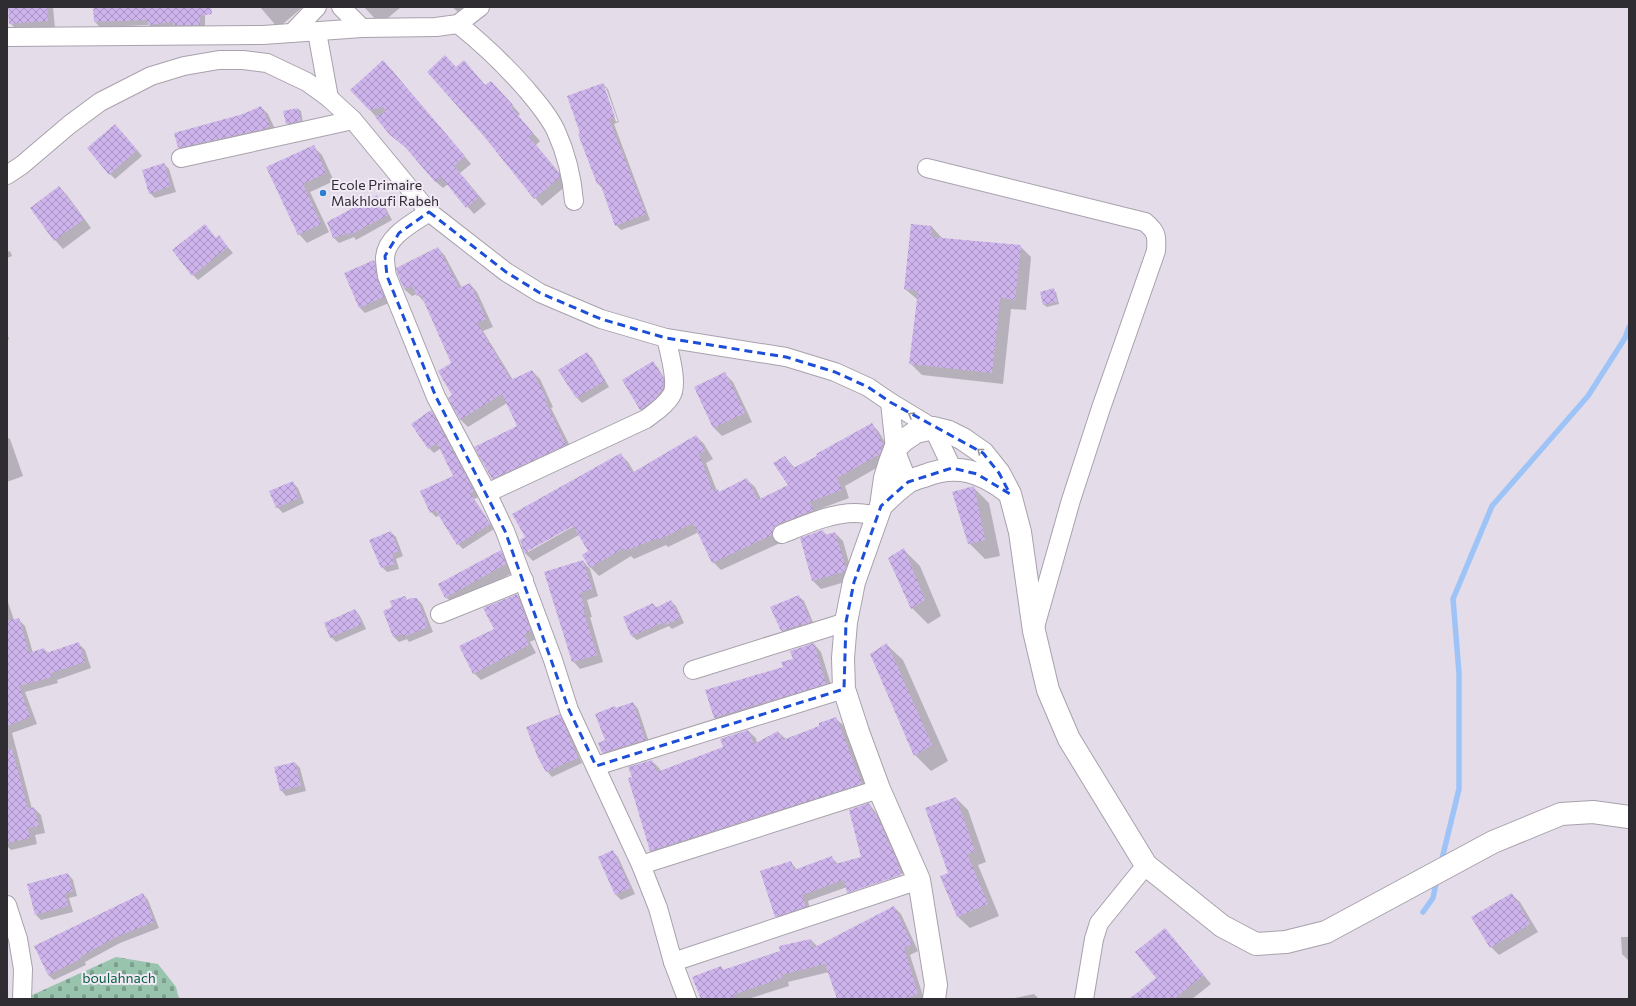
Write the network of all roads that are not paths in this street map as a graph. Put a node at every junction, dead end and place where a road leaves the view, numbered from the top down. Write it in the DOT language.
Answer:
graph roads {
  1 [pos="317,7"];
  2 [pos="341,7"];
  3 [pos="480,7"];
  4 [pos="458,24"];
  5 [pos="362,28"];
  6 [pos="317,32"];
  7 [pos="292,33"];
  8 [pos="262,36"];
  9 [pos="7,37"];
  10 [pos="267,63"];
  11 [pos="329,98"];
  12 [pos="353,120"];
  13 [pos="181,158"];
  14 [pos="927,168"];
  15 [pos="7,175"];
  16 [pos="574,201"];
  17 [pos="429,212"];
  18 [pos="666,338"];
  19 [pos="890,402"];
  20 [pos="933,428"];
  21 [pos="895,450"];
  22 [pos="952,468"];
  23 [pos="908,482"];
  24 [pos="487,493"];
  25 [pos="1010,494"];
  26 [pos="879,511"];
  27 [pos="782,534"];
  28 [pos="524,580"];
  29 [pos="440,614"];
  30 [pos="846,622"];
  31 [pos="1034,631"];
  32 [pos="693,670"];
  33 [pos="844,689"];
  34 [pos="596,766"];
  35 [pos="879,789"];
  36 [pos="1629,817"];
  37 [pos="641,865"];
  38 [pos="1146,866"];
  39 [pos="919,880"];
  40 [pos="7,905"];
  41 [pos="673,962"];
  42 [pos="22,999"];
  43 [pos="687,999"];
  44 [pos="934,999"];
  45 [pos="1084,999"];
  1 -- 7 [label="street"];
  2 -- 5 [label="street"];
  3 -- 4 [label="street"];
  4 -- 5 [label="street"];
  4 -- 16 [label="street"];
  5 -- 6 [label="street"];
  6 -- 7 [label="street"];
  6 -- 11 [label="street"];
  7 -- 8 [label="street"];
  8 -- 9 [label="street"];
  8 -- 10 [label="street"];
  10 -- 11 [label="street"];
  10 -- 15 [label="street"];
  11 -- 12 [label="street"];
  12 -- 13 [label="street"];
  12 -- 17 [label="street"];
  14 -- 31 [label="street"];
  17 -- 18 [label="street"];
  17 -- 24 [label="street"];
  18 -- 19 [label="street"];
  18 -- 24 [label="street"];
  20 -- 19 [label="street, one-way"];
  19 -- 21 [label="street"];
  20 -- 21 [label="main road"];
  20 -- 22 [label="street"];
  25 -- 20 [label="main road, one-way"];
  21 -- 23 [label="street"];
  21 -- 26 [label="main road"];
  22 -- 23 [label="main road"];
  22 -- 25 [label="main road"];
  23 -- 26 [label="main road"];
  24 -- 28 [label="street"];
  25 -- 31 [label="main road"];
  26 -- 27 [label="street"];
  26 -- 30 [label="main road"];
  28 -- 29 [label="street"];
  28 -- 34 [label="street"];
  30 -- 32 [label="street"];
  30 -- 33 [label="main road"];
  31 -- 38 [label="main road"];
  33 -- 34 [label="street"];
  33 -- 35 [label="main road"];
  34 -- 37 [label="street"];
  35 -- 37 [label="street"];
  35 -- 39 [label="main road"];
  36 -- 38 [label="main road"];
  37 -- 41 [label="street"];
  38 -- 45 [label="street"];
  39 -- 41 [label="street"];
  39 -- 44 [label="main road"];
  40 -- 42 [label="street"];
  41 -- 43 [label="street"];
}
